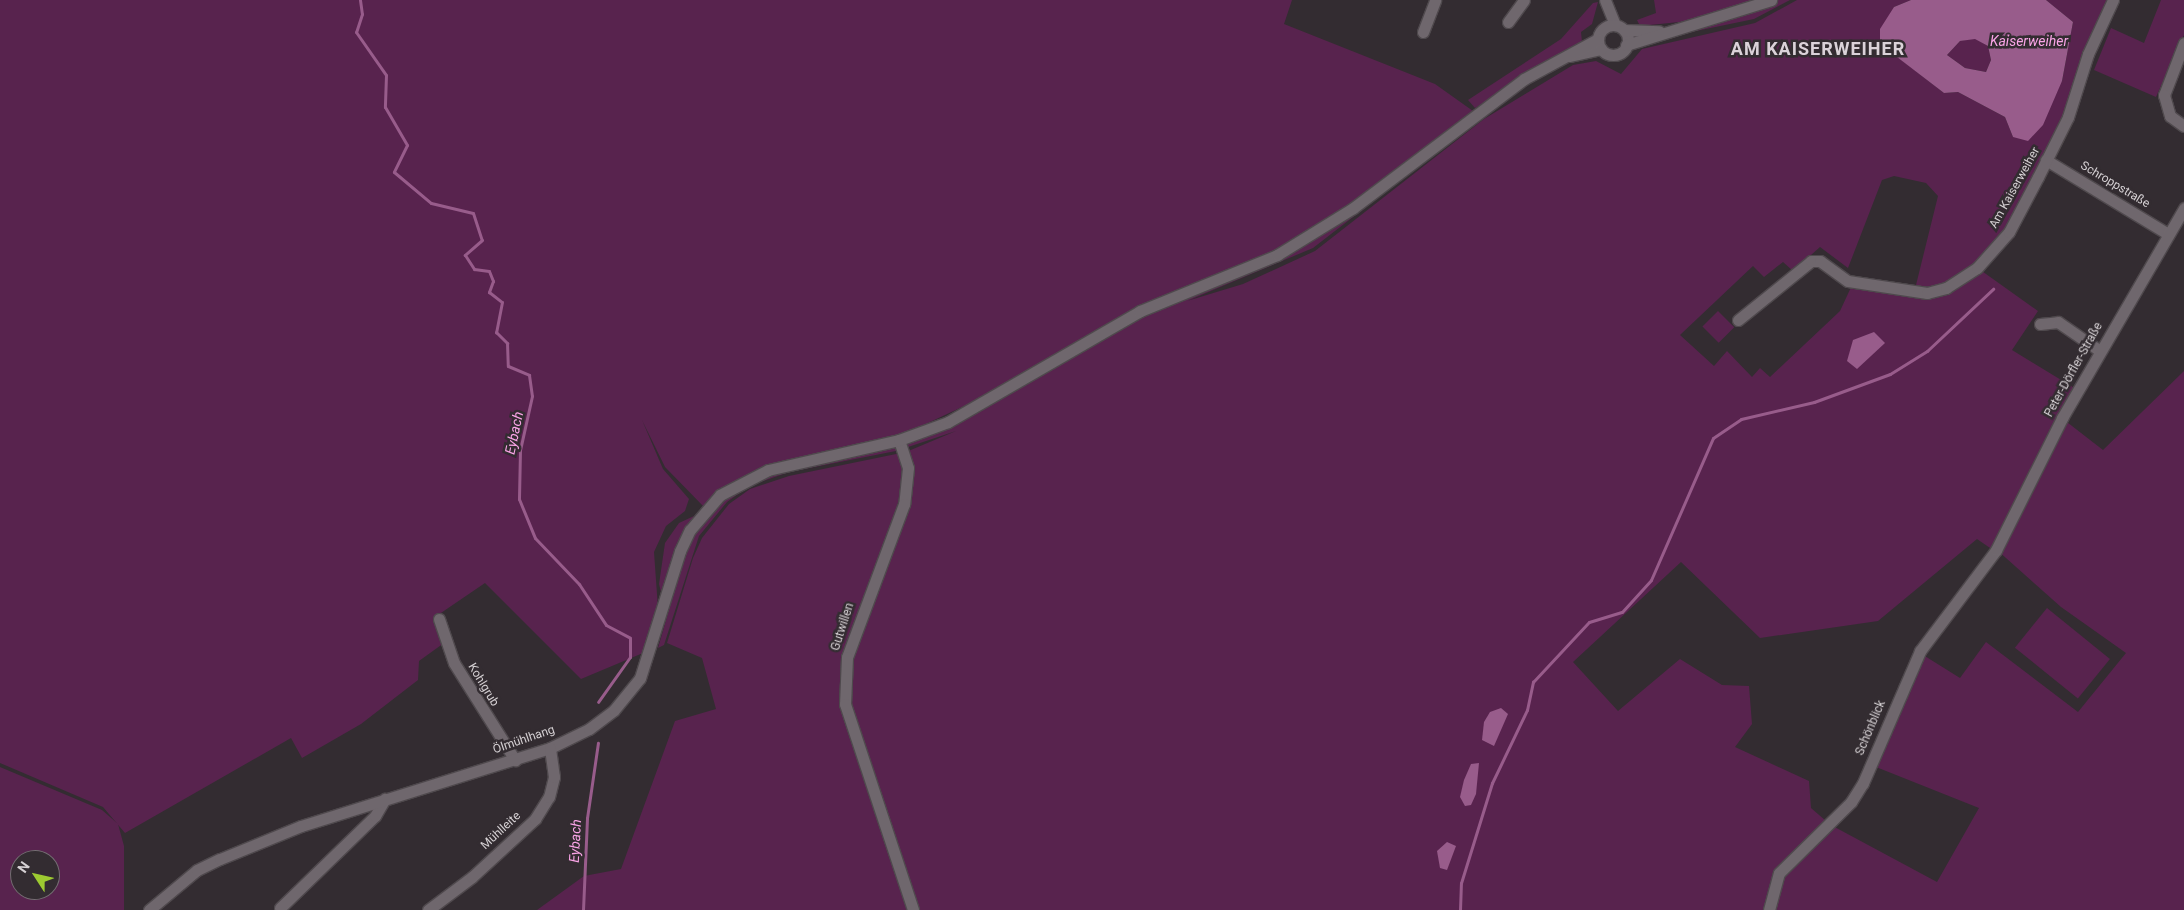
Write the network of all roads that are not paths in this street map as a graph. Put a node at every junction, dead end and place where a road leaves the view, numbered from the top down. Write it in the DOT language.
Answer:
graph roads {
  1 [pos="1435,0"];
  2 [pos="1524,0"];
  3 [pos="1771,0"];
  4 [pos="2113,0"];
  5 [pos="1605,1"];
  6 [pos="1508,22"];
  7 [pos="1663,31"];
  8 [pos="1423,32"];
  9 [pos="1608,34"];
  10 [pos="2184,43"];
  11 [pos="1626,45"];
  12 [pos="2184,126"];
  13 [pos="2046,160"];
  14 [pos="2184,208"];
  15 [pos="2168,234"];
  16 [pos="1738,320"];
  17 [pos="2040,324"];
  18 [pos="2100,351"];
  19 [pos="899,440"];
  20 [pos="1996,550"];
  21 [pos="439,619"];
  22 [pos="550,748"];
  23 [pos="515,760"];
  24 [pos="385,799"];
  25 [pos="280,908"];
  26 [pos="149,910"];
  27 [pos="428,910"];
  28 [pos="913,910"];
  29 [pos="1769,910"];
  1 -- 8 [label="street"];
  2 -- 6 [label="street"];
  3 -- 7 [label="street"];
  4 -- 13 [label="street, Am Kaiserweiher"];
  5 -- 9 [label="street"];
  7 -- 9 [label="street"];
  7 -- 11 [label="street"];
  9 -- 11 [label="street"];
  9 -- 11 [label="street"];
  9 -- 19 [label="street, Ölmühlhang"];
  10 -- 12 [label="street"];
  13 -- 15 [label="street, Schroppstraße"];
  13 -- 16 [label="street, Am Kaiserweiher"];
  14 -- 15 [label="street, Peter-Dörfler-Straße"];
  15 -- 18 [label="street, Peter-Dörfler-Straße"];
  17 -- 18 [label="street"];
  18 -- 20 [label="street, Peter-Dörfler-Straße"];
  19 -- 22 [label="street, Ölmühlhang"];
  19 -- 28 [label="street, Gutwillen"];
  20 -- 29 [label="street, Schönblick"];
  21 -- 23 [label="street, Kohlgrub"];
  22 -- 23 [label="street, Ölmühlhang"];
  22 -- 27 [label="street, Mühlleite"];
  23 -- 24 [label="street, Ölmühlhang"];
  24 -- 25 [label="street"];
  24 -- 26 [label="street, Ölmühlhang"];
}
